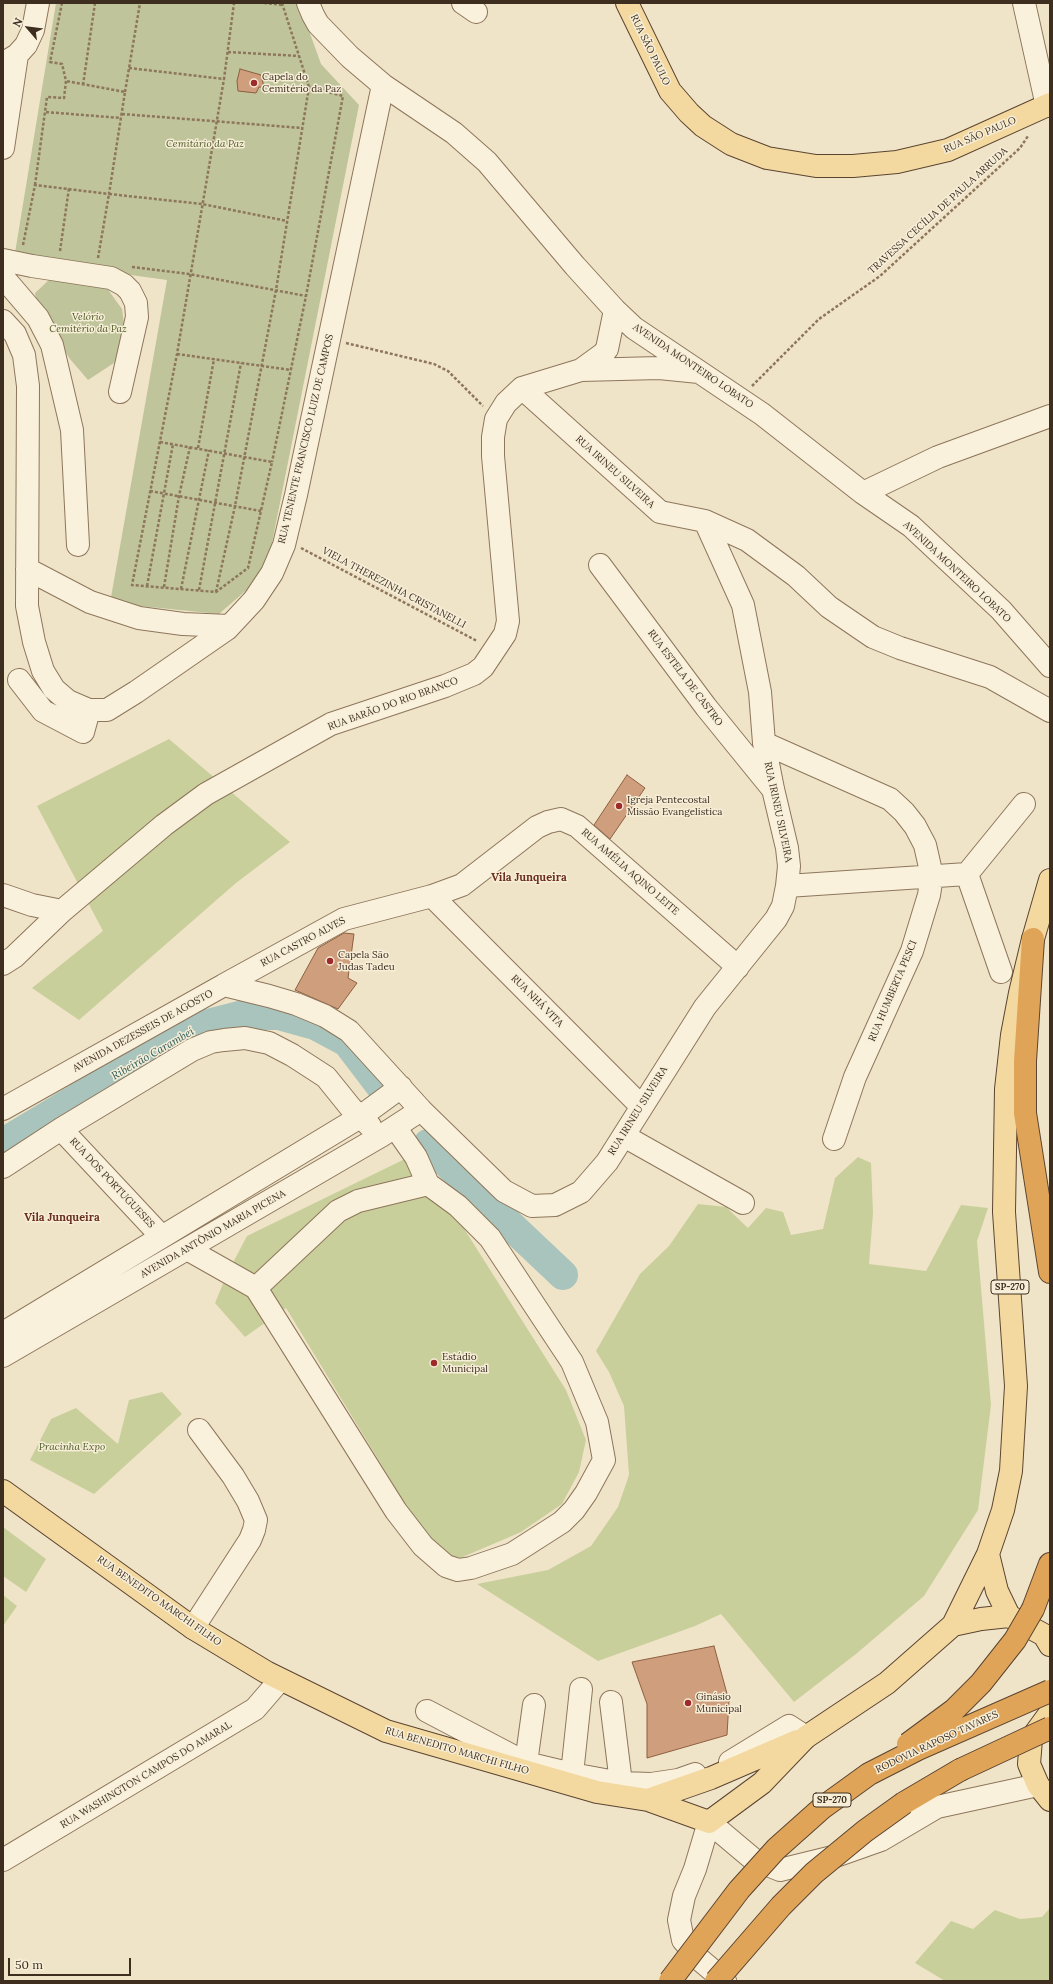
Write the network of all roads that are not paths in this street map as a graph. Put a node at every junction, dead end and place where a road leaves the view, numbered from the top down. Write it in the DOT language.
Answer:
graph roads {
  1 [pos="38,3"];
  2 [pos="308,3"];
  3 [pos="627,3"];
  4 [pos="1024,3"];
  5 [pos="10,59"];
  6 [pos="383,85"];
  7 [pos="1049,105"];
  8 [pos="3,148"];
  9 [pos="3,260"];
  10 [pos="3,278"];
  11 [pos="615,310"];
  12 [pos="3,321"];
  13 [pos="581,370"];
  14 [pos="699,372"];
  15 [pos="522,388"];
  16 [pos="120,392"];
  17 [pos="1050,416"];
  18 [pos="863,493"];
  19 [pos="705,521"];
  20 [pos="78,545"];
  21 [pos="600,565"];
  22 [pos="27,569"];
  23 [pos="229,626"];
  24 [pos="1049,663"];
  25 [pos="19,680"];
  26 [pos="89,710"];
  27 [pos="1050,711"];
  28 [pos="764,743"];
  29 [pos="773,790"];
  30 [pos="1024,804"];
  31 [pos="967,874"];
  32 [pos="932,876"];
  33 [pos="1050,880"];
  34 [pos="787,886"];
  35 [pos="3,895"];
  36 [pos="432,896"];
  37 [pos="62,911"];
  38 [pos="1033,939"];
  39 [pos="3,964"];
  40 [pos="738,967"];
  41 [pos="1001,972"];
  42 [pos="224,985"];
  43 [pos="401,1088"];
  44 [pos="641,1106"];
  45 [pos="3,1109"];
  46 [pos="421,1110"];
  47 [pos="360,1117"];
  48 [pos="61,1129"];
  49 [pos="388,1132"];
  50 [pos="624,1136"];
  51 [pos="834,1139"];
  52 [pos="3,1167"];
  53 [pos="428,1184"];
  54 [pos="744,1203"];
  55 [pos="162,1237"];
  56 [pos="187,1249"];
  57 [pos="1050,1272"];
  58 [pos="256,1288"];
  59 [pos="3,1333"];
  60 [pos="3,1356"];
  61 [pos="199,1430"];
  62 [pos="3,1491"];
  63 [pos="988,1554"];
  64 [pos="1050,1564"];
  65 [pos="1009,1616"];
  66 [pos="953,1625"];
  67 [pos="194,1628"];
  68 [pos="1048,1638"];
  69 [pos="280,1680"];
  70 [pos="581,1689"];
  71 [pos="1050,1691"];
  72 [pos="611,1702"];
  73 [pos="534,1705"];
  74 [pos="427,1711"];
  75 [pos="1050,1713"];
  76 [pos="1050,1728"];
  77 [pos="806,1737"];
  78 [pos="526,1763"];
  79 [pos="572,1774"];
  80 [pos="869,1774"];
  81 [pos="620,1783"];
  82 [pos="1044,1792"];
  83 [pos="648,1800"];
  84 [pos="709,1822"];
  85 [pos="3,1860"];
  86 [pos="670,1981"];
  87 [pos="716,1981"];
  88 [pos="725,1981"];
  1 -- 5 [label="street"];
  2 -- 6 [label="street, AVENIDA MONTEIRO LOBATO"];
  3 -- 7 [label="main road, RUA SÃO PAULO"];
  4 -- 7 [label="street"];
  5 -- 8 [label="street"];
  6 -- 11 [label="street, AVENIDA MONTEIRO LOBATO"];
  6 -- 23 [label="street, RUA TENENTE FRANCISCO LUIZ DE CAMPOS"];
  9 -- 16 [label="street"];
  10 -- 20 [label="street"];
  11 -- 13 [label="street, RUA BARÃO DO RIO BRANCO"];
  11 -- 14 [label="street, AVENIDA MONTEIRO LOBATO"];
  12 -- 22 [label="street, RUA TENENTE FRANCISCO LUIZ DE CAMPOS"];
  13 -- 14 [label="street, RUA BARÃO DO RIO BRANCO"];
  13 -- 15 [label="street, RUA BARÃO DO RIO BRANCO"];
  14 -- 18 [label="street, AVENIDA MONTEIRO LOBATO"];
  15 -- 19 [label="street, RUA IRINEU SILVEIRA"];
  15 -- 37 [label="street, RUA BARÃO DO RIO BRANCO"];
  17 -- 18 [label="street"];
  18 -- 24 [label="street, AVENIDA MONTEIRO LOBATO"];
  19 -- 27 [label="street"];
  19 -- 28 [label="street, RUA IRINEU SILVEIRA"];
  21 -- 29 [label="street, RUA ESTELA DE CASTRO"];
  22 -- 23 [label="street"];
  22 -- 26 [label="street, RUA TENENTE FRANCISCO LUIZ DE CAMPOS"];
  23 -- 26 [label="street, RUA TENENTE FRANCISCO LUIZ DE CAMPOS"];
  25 -- 26 [label="street"];
  28 -- 29 [label="street, RUA IRINEU SILVEIRA"];
  28 -- 32 [label="street, RUA HUMBERTA PESCI"];
  29 -- 34 [label="street, RUA IRINEU SILVEIRA"];
  30 -- 31 [label="street"];
  31 -- 32 [label="street"];
  31 -- 41 [label="street"];
  32 -- 34 [label="street"];
  32 -- 51 [label="street, RUA HUMBERTA PESCI"];
  33 -- 38 [label="main road, SP-270"];
  34 -- 40 [label="street, RUA IRINEU SILVEIRA"];
  35 -- 37 [label="street"];
  36 -- 40 [label="street, RUA AMÉLIA AQINO LEITE"];
  36 -- 42 [label="street, RUA CASTRO ALVES"];
  36 -- 44 [label="street, RUA NHÁ VITA"];
  37 -- 39 [label="street, RUA BARÃO DO RIO BRANCO"];
  38 -- 57 [label="highway"];
  38 -- 63 [label="main road, SP-270"];
  40 -- 44 [label="street, RUA IRINEU SILVEIRA"];
  42 -- 43 [label="street, AVENIDA DEZESSEIS DE AGOSTO"];
  42 -- 45 [label="street, AVENIDA DEZESSEIS DE AGOSTO"];
  43 -- 46 [label="street, RUA IRINEU SILVEIRA"];
  43 -- 47 [label="street"];
  44 -- 50 [label="street, RUA IRINEU SILVEIRA"];
  46 -- 49 [label="street, AVENIDA ANTÔNIO MARIA PICENA"];
  46 -- 50 [label="street, RUA IRINEU SILVEIRA"];
  47 -- 48 [label="street"];
  47 -- 49 [label="street"];
  47 -- 55 [label="street"];
  48 -- 52 [label="street"];
  48 -- 55 [label="street, RUA DOS PORTUGUESES"];
  49 -- 53 [label="street"];
  49 -- 56 [label="street, AVENIDA ANTÔNIO MARIA PICENA"];
  50 -- 54 [label="street"];
  53 -- 58 [label="street"];
  53 -- 58 [label="street"];
  55 -- 59 [label="street"];
  56 -- 58 [label="street"];
  56 -- 60 [label="street, AVENIDA ANTÔNIO MARIA PICENA"];
  61 -- 67 [label="street"];
  62 -- 67 [label="main road, RUA BENEDITO MARCHI FILHO"];
  63 -- 65 [label="main road"];
  63 -- 66 [label="main road, SP-270"];
  64 -- 80 [label="highway, bridge"];
  65 -- 66 [label="main road"];
  65 -- 68 [label="main road"];
  66 -- 77 [label="main road, SP-270"];
  67 -- 69 [label="main road, RUA BENEDITO MARCHI FILHO"];
  69 -- 83 [label="main road, RUA BENEDITO MARCHI FILHO"];
  69 -- 85 [label="street, RUA WASHINGTON CAMPOS DO AMARAL"];
  70 -- 79 [label="street"];
  71 -- 80 [label="highway, RODOVIA RAPOSO TAVARES / SP-270, bridge"];
  72 -- 81 [label="street"];
  73 -- 78 [label="street"];
  74 -- 78 [label="street"];
  75 -- 82 [label="main road"];
  76 -- 87 [label="highway, bridge"];
  77 -- 81 [label="street"];
  77 -- 83 [label="main road, SP-270"];
  77 -- 84 [label="main road, SP-270"];
  78 -- 79 [label="street"];
  79 -- 81 [label="street"];
  80 -- 86 [label="highway, RODOVIA RAPOSO TAVARES / SP-270, bridge"];
  82 -- 84 [label="street"];
  83 -- 84 [label="main road, RUA BENEDITO MARCHI FILHO"];
  84 -- 88 [label="street"];
}
